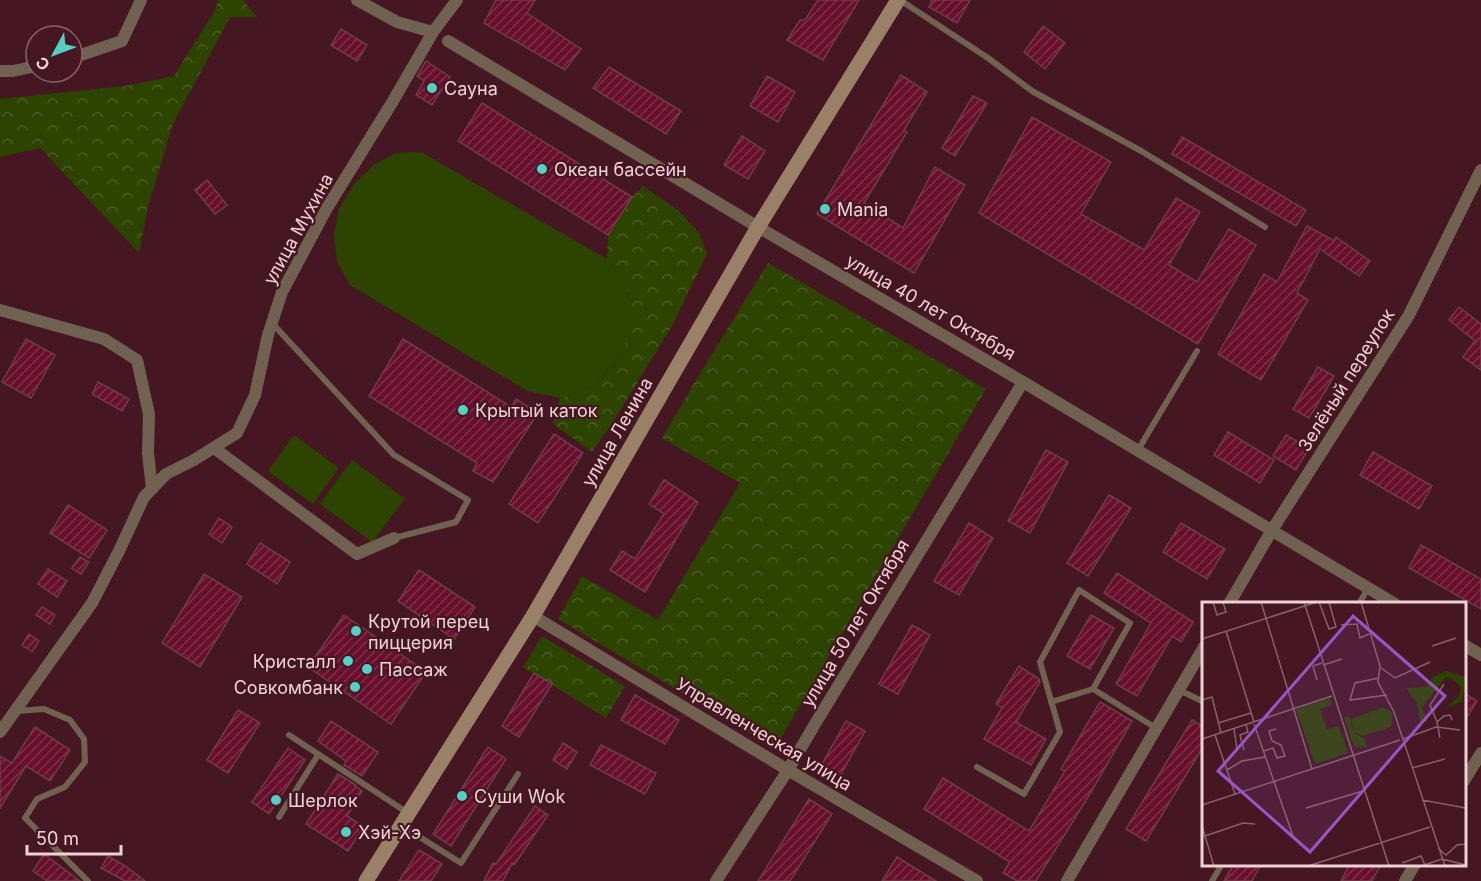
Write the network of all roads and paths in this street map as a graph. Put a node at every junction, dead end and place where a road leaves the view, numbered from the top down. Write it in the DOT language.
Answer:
graph roads {
  1 [pos="141,0"];
  2 [pos="357,0"];
  3 [pos="457,0"];
  4 [pos="899,0"];
  5 [pos="433,32"];
  6 [pos="448,41"];
  7 [pos="84,53"];
  8 [pos="24,69"];
  9 [pos="0,71"];
  10 [pos="1481,170"];
  11 [pos="758,227"];
  12 [pos="1265,227"];
  13 [pos="0,310"];
  14 [pos="272,323"];
  15 [pos="1197,351"];
  16 [pos="1023,382"];
  17 [pos="214,448"];
  18 [pos="1138,450"];
  19 [pos="152,489"];
  20 [pos="1272,530"];
  21 [pos="394,538"];
  22 [pos="1368,587"];
  23 [pos="1230,602"];
  24 [pos="1360,602"];
  25 [pos="1393,602"];
  26 [pos="533,616"];
  27 [pos="1466,646"];
  28 [pos="1202,649"];
  29 [pos="1481,655"];
  30 [pos="1093,689"];
  31 [pos="1179,690"];
  32 [pos="1051,702"];
  33 [pos="1202,702"];
  34 [pos="15,711"];
  35 [pos="1156,728"];
  36 [pos="0,732"];
  37 [pos="289,735"];
  38 [pos="1481,753"];
  39 [pos="318,754"];
  40 [pos="978,768"];
  41 [pos="788,770"];
  42 [pos="518,774"];
  43 [pos="1466,778"];
  44 [pos="279,818"];
  45 [pos="405,819"];
  46 [pos="1221,866"];
  47 [pos="1414,866"];
  48 [pos="88,881"];
  49 [pos="366,881"];
  50 [pos="716,881"];
  51 [pos="977,881"];
  52 [pos="1067,881"];
  53 [pos="1212,881"];
  54 [pos="1405,881"];
  1 -- 7 [label="street"];
  2 -- 5 [label="street"];
  3 -- 5 [label="street, улица Мухина"];
  4 -- 11 [label="main road, улица Ленина"];
  4 -- 12 [label="lane"];
  5 -- 14 [label="street, улица Мухина"];
  6 -- 11 [label="street, улица 40 лет Октября"];
  8 -- 9 [label="street"];
  10 -- 20 [label="street, Зелёный переулок"];
  11 -- 16 [label="street, улица 40 лет Октября"];
  11 -- 26 [label="main road, улица Ленина"];
  13 -- 19 [label="street"];
  14 -- 17 [label="street, улица Мухина"];
  14 -- 21 [label="lane"];
  15 -- 18 [label="lane"];
  16 -- 18 [label="street, улица 40 лет Октября"];
  16 -- 41 [label="street, улица 50 лет Октября"];
  17 -- 19 [label="street, улица Мухина"];
  17 -- 21 [label="street"];
  18 -- 20 [label="street, улица 40 лет Октября"];
  19 -- 34 [label="street, улица Мухина"];
  20 -- 22 [label="street, улица 40 лет Октября"];
  20 -- 23 [label="street, Зелёный переулок"];
  22 -- 24 [label="lane"];
  22 -- 25 [label="street, улица 40 лет Октября"];
  26 -- 41 [label="street, Управленческая улица"];
  26 -- 45 [label="main road, улица Ленина"];
  27 -- 29 [label="street"];
  28 -- 31 [label="street"];
  30 -- 32 [label="lane"];
  30 -- 32 [label="lane"];
  30 -- 35 [label="lane"];
  31 -- 33 [label="lane"];
  31 -- 35 [label="street"];
  32 -- 40 [label="lane"];
  34 -- 36 [label="street, улица Мухина"];
  34 -- 48 [label="lane"];
  35 -- 52 [label="street"];
  37 -- 39 [label="lane"];
  38 -- 43 [label="street"];
  39 -- 44 [label="lane"];
  39 -- 45 [label="lane"];
  41 -- 50 [label="street, улица 50 лет Октября"];
  41 -- 51 [label="street, Управленческая улица"];
  42 -- 45 [label="lane"];
  45 -- 49 [label="main road, улица Ленина"];
  46 -- 53 [label="lane"];
  47 -- 54 [label="street"];
}
